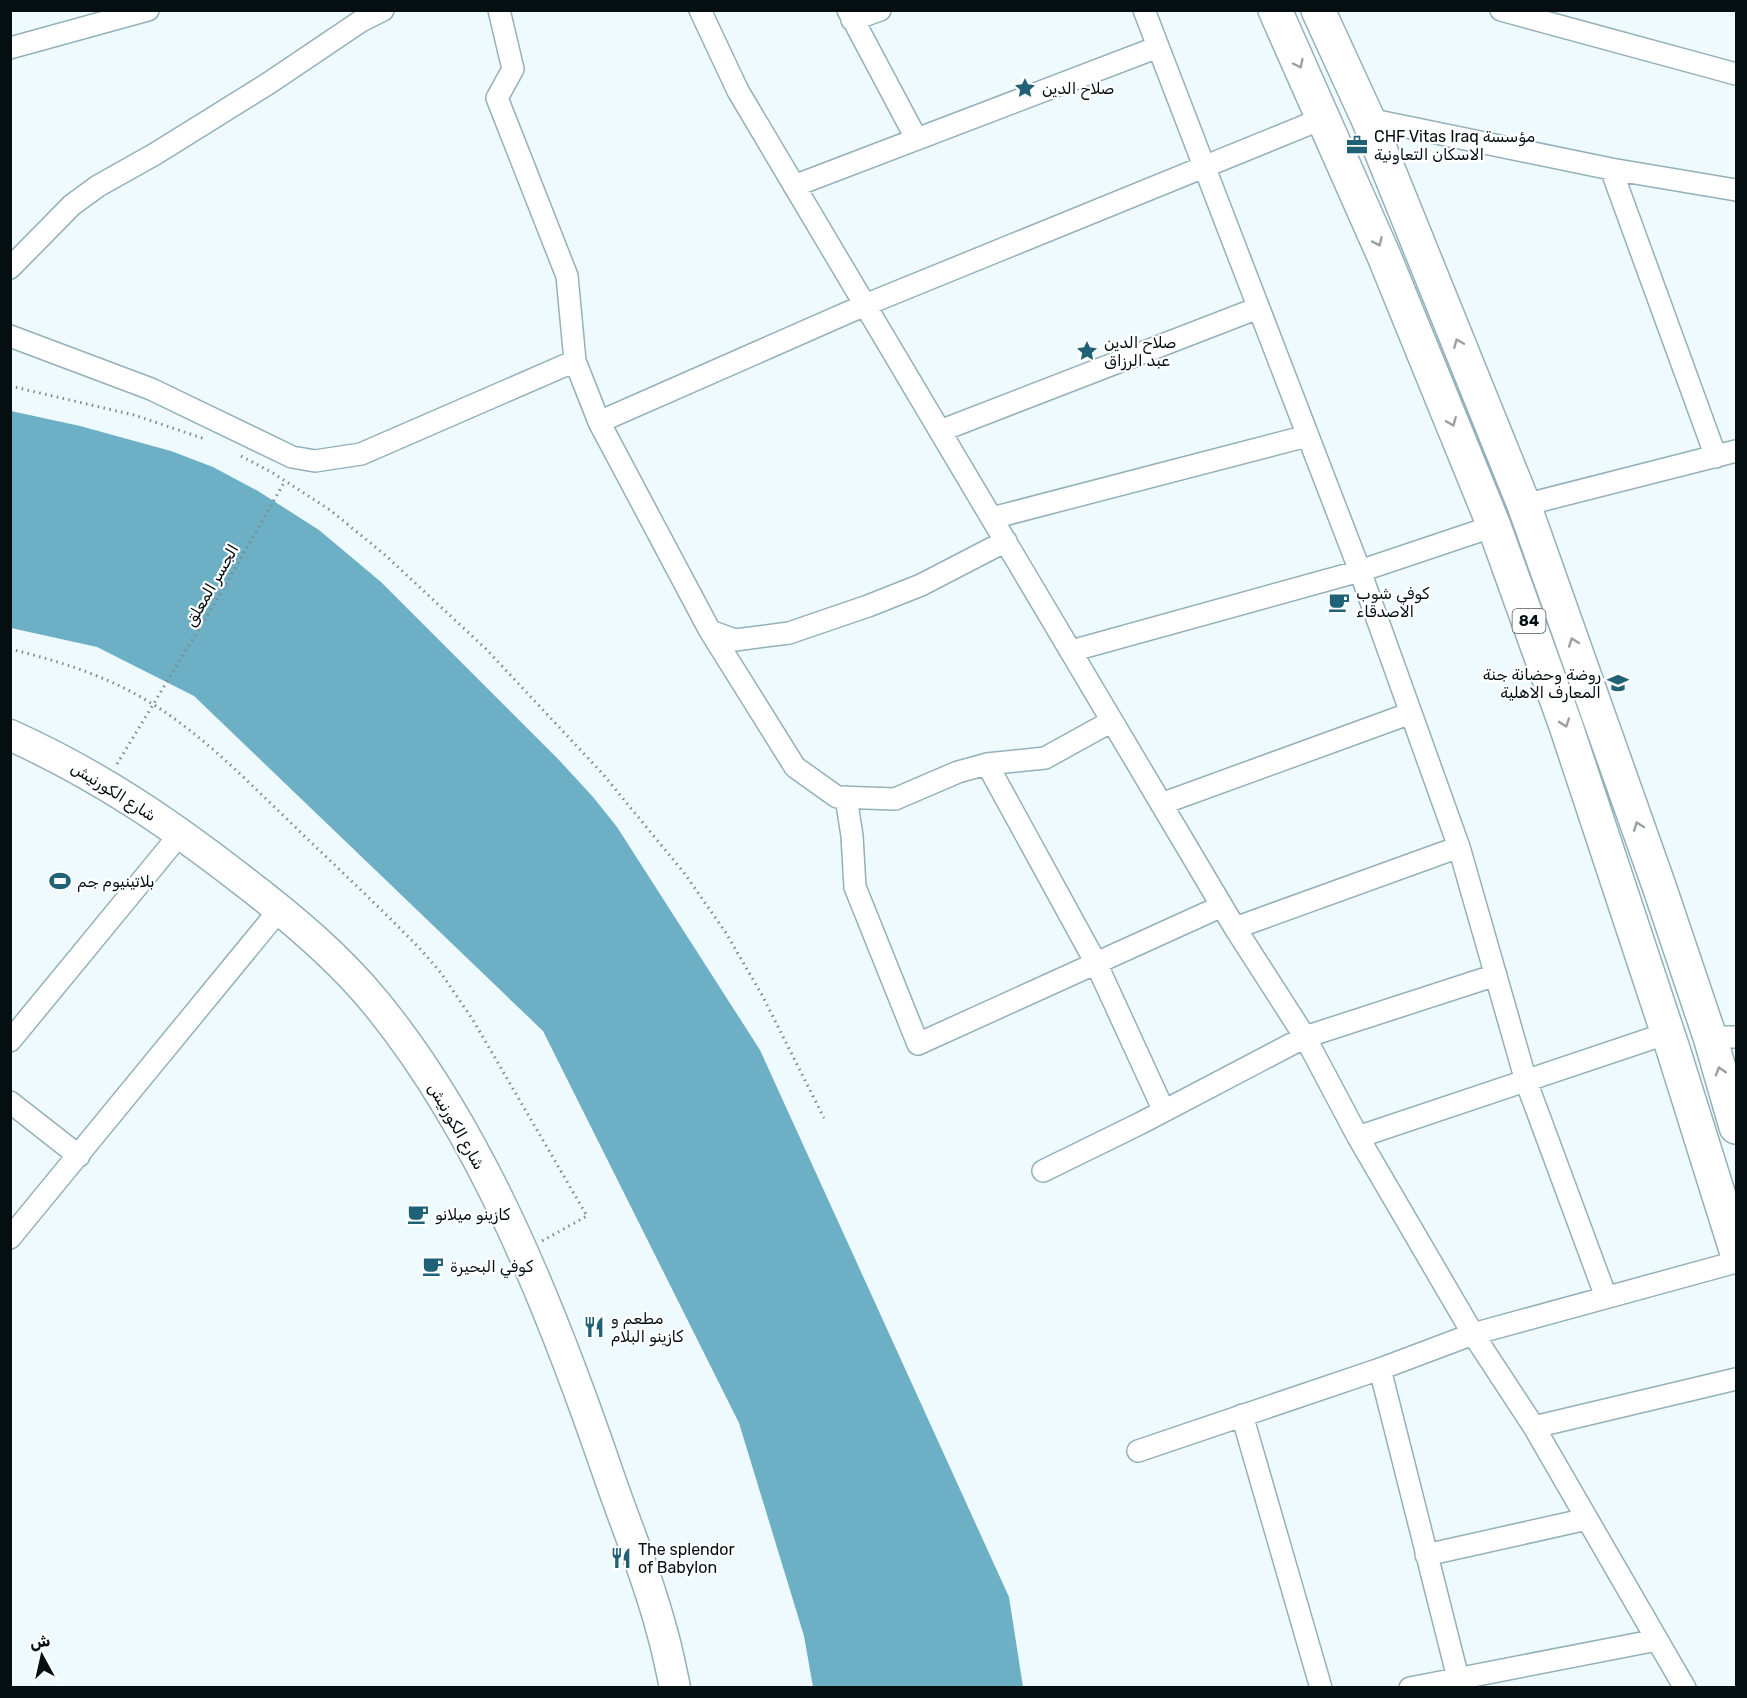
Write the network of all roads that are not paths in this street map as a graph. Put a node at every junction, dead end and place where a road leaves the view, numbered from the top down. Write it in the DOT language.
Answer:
graph roads {
  1 [pos="148,10"];
  2 [pos="383,10"];
  3 [pos="499,10"];
  4 [pos="700,10"];
  5 [pos="880,10"];
  6 [pos="1144,10"];
  7 [pos="1275,10"];
  8 [pos="1318,10"];
  9 [pos="1502,10"];
  10 [pos="850,15"];
  11 [pos="1158,47"];
  12 [pos="10,48"];
  13 [pos="1737,74"];
  14 [pos="1324,118"];
  15 [pos="1368,119"];
  16 [pos="916,138"];
  17 [pos="1203,168"];
  18 [pos="1611,169"];
  19 [pos="794,186"];
  20 [pos="1737,190"];
  21 [pos="10,268"];
  22 [pos="866,305"];
  23 [pos="1258,308"];
  24 [pos="10,336"];
  25 [pos="575,361"];
  26 [pos="599,422"];
  27 [pos="940,430"];
  28 [pos="1307,436"];
  29 [pos="1726,454"];
  30 [pos="1524,505"];
  31 [pos="992,518"];
  32 [pos="1494,526"];
  33 [pos="1006,541"];
  34 [pos="1360,571"];
  35 [pos="710,631"];
  36 [pos="1071,651"];
  37 [pos="1411,713"];
  38 [pos="1112,721"];
  39 [pos="10,735"];
  40 [pos="987,764"];
  41 [pos="846,797"];
  42 [pos="1161,804"];
  43 [pos="181,833"];
  44 [pos="1459,847"];
  45 [pos="1657,879"];
  46 [pos="1621,890"];
  47 [pos="1222,906"];
  48 [pos="280,909"];
  49 [pos="1234,928"];
  50 [pos="1096,963"];
  51 [pos="1496,975"];
  52 [pos="1668,1033"];
  53 [pos="1305,1037"];
  54 [pos="1723,1037"];
  55 [pos="10,1041"];
  56 [pos="1526,1081"];
  57 [pos="10,1102"];
  58 [pos="1164,1111"];
  59 [pos="1737,1127"];
  60 [pos="1358,1137"];
  61 [pos="79,1155"];
  62 [pos="1043,1171"];
  63 [pos="10,1238"];
  64 [pos="1737,1250"];
  65 [pos="1737,1262"];
  66 [pos="1606,1297"];
  67 [pos="1473,1334"];
  68 [pos="1380,1369"];
  69 [pos="1737,1380"];
  70 [pos="1242,1415"];
  71 [pos="1534,1427"];
  72 [pos="1138,1451"];
  73 [pos="1587,1519"];
  74 [pos="1426,1555"];
  75 [pos="1657,1640"];
  76 [pos="1458,1678"];
  77 [pos="675,1688"];
  78 [pos="1321,1688"];
  79 [pos="1410,1688"];
  80 [pos="1685,1688"];
  1 -- 12 [label="street"];
  2 -- 21 [label="street"];
  3 -- 25 [label="street"];
  4 -- 19 [label="street"];
  5 -- 10 [label="street"];
  6 -- 11 [label="street"];
  7 -- 14 [label="main road, 84, one-way"];
  8 -- 15 [label="main road, 84"];
  9 -- 13 [label="street"];
  10 -- 16 [label="street"];
  11 -- 16 [label="street"];
  11 -- 17 [label="street"];
  14 -- 17 [label="street"];
  14 -- 32 [label="main road, 84, one-way"];
  15 -- 18 [label="street"];
  30 -- 15 [label="main road, 84, one-way"];
  16 -- 19 [label="street"];
  17 -- 22 [label="street"];
  17 -- 23 [label="street"];
  18 -- 20 [label="street"];
  18 -- 29 [label="street"];
  19 -- 22 [label="street"];
  22 -- 26 [label="street"];
  22 -- 27 [label="street"];
  23 -- 27 [label="street"];
  23 -- 28 [label="street"];
  24 -- 25 [label="street"];
  25 -- 26 [label="street"];
  26 -- 35 [label="street"];
  27 -- 31 [label="street"];
  28 -- 31 [label="street"];
  28 -- 34 [label="street"];
  29 -- 30 [label="street"];
  45 -- 30 [label="main road, 84, one-way"];
  31 -- 33 [label="street"];
  32 -- 34 [label="street"];
  32 -- 46 [label="main road, 84, one-way"];
  33 -- 35 [label="street"];
  33 -- 36 [label="street"];
  34 -- 36 [label="street"];
  34 -- 37 [label="street"];
  35 -- 41 [label="street"];
  36 -- 38 [label="street"];
  37 -- 42 [label="street"];
  37 -- 44 [label="street"];
  38 -- 40 [label="street"];
  38 -- 42 [label="street"];
  39 -- 43 [label="street, شارع الكورنيش"];
  40 -- 41 [label="street"];
  40 -- 50 [label="street"];
  41 -- 50 [label="street"];
  42 -- 47 [label="street"];
  43 -- 48 [label="street, شارع الكورنيش"];
  43 -- 55 [label="street"];
  44 -- 49 [label="street"];
  44 -- 51 [label="street"];
  45 -- 46 [label="main road"];
  45 -- 54 [label="main road, 84"];
  46 -- 52 [label="main road, 84"];
  47 -- 49 [label="street"];
  47 -- 50 [label="street"];
  48 -- 61 [label="street"];
  48 -- 77 [label="street, شارع الكورنيش"];
  49 -- 53 [label="street"];
  50 -- 58 [label="street"];
  51 -- 53 [label="street"];
  51 -- 56 [label="street"];
  52 -- 56 [label="street"];
  52 -- 64 [label="main road, 84"];
  53 -- 58 [label="street"];
  53 -- 60 [label="street"];
  59 -- 54 [label="main road, 84, one-way"];
  56 -- 60 [label="street"];
  56 -- 66 [label="street"];
  57 -- 61 [label="street"];
  58 -- 62 [label="street"];
  60 -- 67 [label="street"];
  61 -- 63 [label="street"];
  65 -- 66 [label="street"];
  66 -- 67 [label="street"];
  67 -- 68 [label="street"];
  67 -- 71 [label="street"];
  68 -- 70 [label="street"];
  68 -- 74 [label="street"];
  69 -- 71 [label="street"];
  70 -- 72 [label="street"];
  70 -- 78 [label="street"];
  71 -- 73 [label="street"];
  73 -- 74 [label="street"];
  73 -- 75 [label="street"];
  74 -- 76 [label="street"];
  75 -- 76 [label="street"];
  75 -- 80 [label="street"];
  76 -- 79 [label="street"];
}
